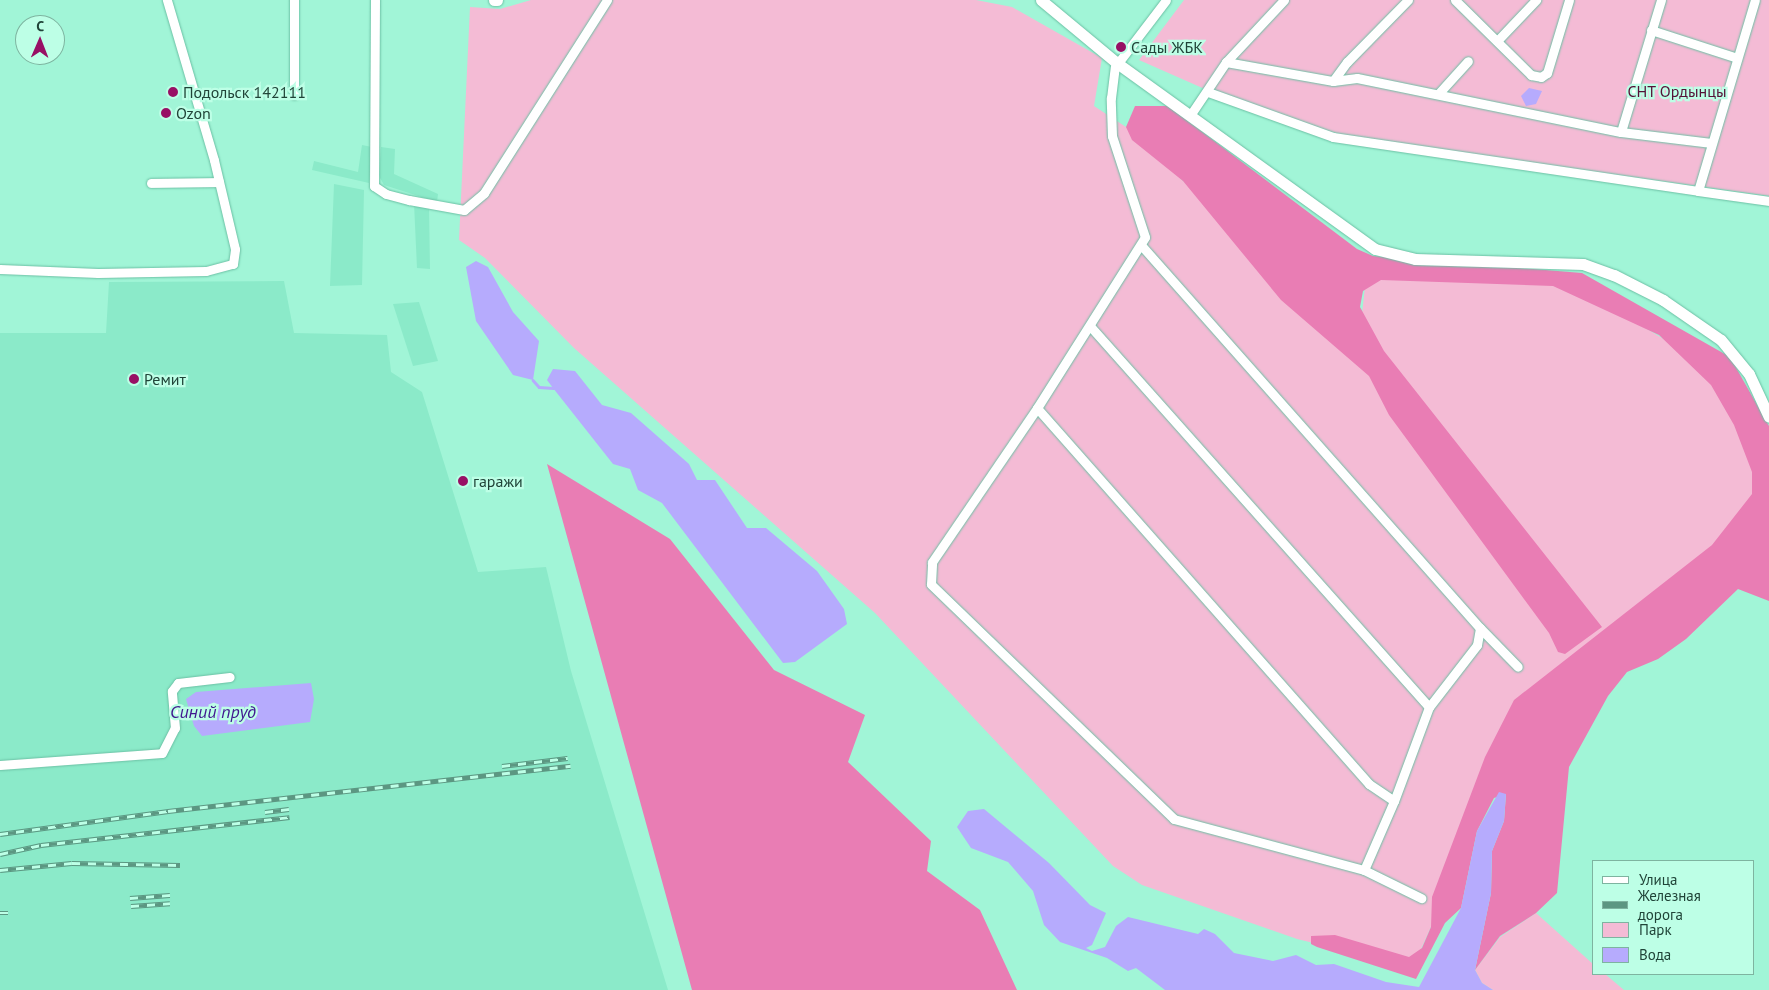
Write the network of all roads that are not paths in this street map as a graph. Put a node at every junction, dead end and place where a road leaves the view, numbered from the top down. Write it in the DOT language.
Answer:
graph roads {
  1 [pos="168,0"];
  2 [pos="294,0"];
  3 [pos="374,0"];
  4 [pos="606,0"];
  5 [pos="1041,0"];
  6 [pos="1166,0"];
  7 [pos="1284,0"];
  8 [pos="1408,0"];
  9 [pos="1455,0"];
  10 [pos="1536,0"];
  11 [pos="1569,0"];
  12 [pos="1660,0"];
  13 [pos="1755,0"];
  14 [pos="1652,30"];
  15 [pos="1497,42"];
  16 [pos="1737,58"];
  17 [pos="1468,61"];
  18 [pos="1226,62"];
  19 [pos="1117,63"];
  20 [pos="1333,81"];
  21 [pos="1208,92"];
  22 [pos="1439,92"];
  23 [pos="294,95"];
  24 [pos="1190,114"];
  25 [pos="1621,132"];
  26 [pos="1711,143"];
  27 [pos="219,182"];
  28 [pos="151,183"];
  29 [pos="1698,191"];
  30 [pos="1769,201"];
  31 [pos="1141,244"];
  32 [pos="0,269"];
  33 [pos="1090,326"];
  34 [pos="1037,408"];
  35 [pos="1769,417"];
  36 [pos="1480,628"];
  37 [pos="1518,667"];
  38 [pos="230,677"];
  39 [pos="1429,706"];
  40 [pos="0,764"];
  41 [pos="1394,802"];
  42 [pos="1364,870"];
  43 [pos="1421,898"];
  1 -- 27 [label="street"];
  2 -- 23 [label="street"];
  3 -- 4 [label="street"];
  5 -- 19 [label="street"];
  6 -- 19 [label="street"];
  7 -- 18 [label="street"];
  8 -- 20 [label="street"];
  9 -- 15 [label="street"];
  10 -- 15 [label="street"];
  11 -- 15 [label="street"];
  12 -- 14 [label="street"];
  13 -- 16 [label="street"];
  14 -- 16 [label="street"];
  14 -- 25 [label="street"];
  16 -- 26 [label="street"];
  17 -- 22 [label="street"];
  18 -- 20 [label="street"];
  18 -- 21 [label="street"];
  19 -- 24 [label="street"];
  19 -- 31 [label="street"];
  20 -- 22 [label="street"];
  21 -- 24 [label="street"];
  21 -- 29 [label="street"];
  22 -- 25 [label="street"];
  24 -- 35 [label="street"];
  25 -- 26 [label="street"];
  26 -- 29 [label="street"];
  27 -- 28 [label="street"];
  27 -- 32 [label="street"];
  29 -- 30 [label="street"];
  31 -- 33 [label="street"];
  31 -- 36 [label="street"];
  33 -- 34 [label="street"];
  33 -- 39 [label="street"];
  34 -- 41 [label="street"];
  34 -- 42 [label="street"];
  36 -- 37 [label="street"];
  36 -- 39 [label="street"];
  38 -- 40 [label="street"];
  39 -- 41 [label="street"];
  41 -- 42 [label="street"];
  42 -- 43 [label="street"];
}
